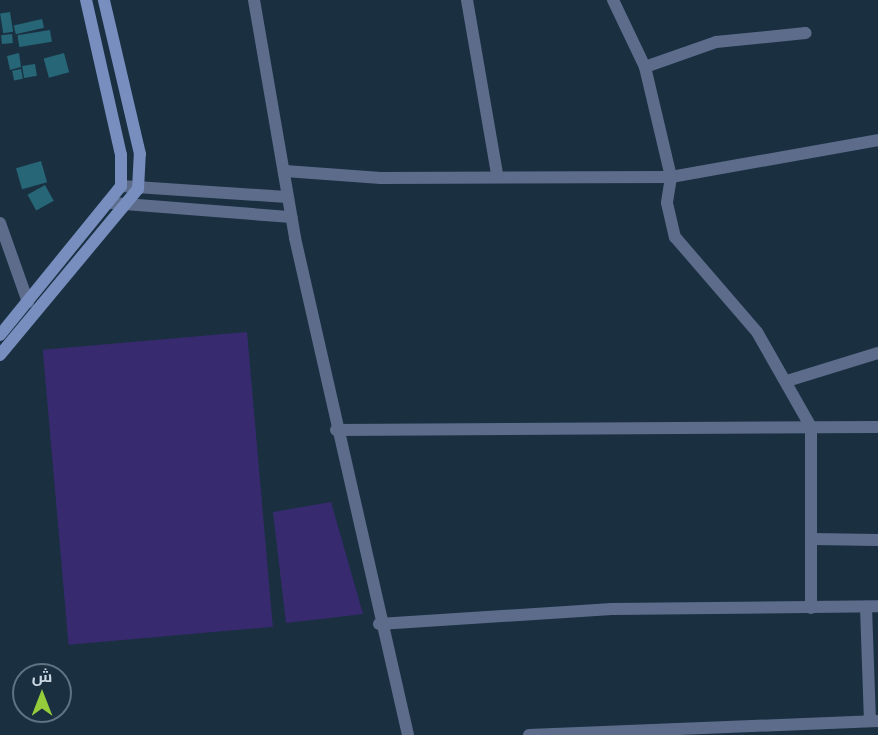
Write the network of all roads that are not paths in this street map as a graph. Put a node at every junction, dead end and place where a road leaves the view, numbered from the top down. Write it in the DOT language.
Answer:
graph roads {
  1 [pos="86,0"];
  2 [pos="104,0"];
  3 [pos="254,0"];
  4 [pos="467,0"];
  5 [pos="613,0"];
  6 [pos="806,33"];
  7 [pos="645,67"];
  8 [pos="878,140"];
  9 [pos="285,171"];
  10 [pos="497,174"];
  11 [pos="671,177"];
  12 [pos="121,186"];
  13 [pos="138,189"];
  14 [pos="287,197"];
  15 [pos="112,203"];
  16 [pos="128,207"];
  17 [pos="291,217"];
  18 [pos="0,223"];
  19 [pos="28,302"];
  20 [pos="0,335"];
  21 [pos="878,353"];
  22 [pos="0,355"];
  23 [pos="787,381"];
  24 [pos="811,427"];
  25 [pos="878,427"];
  26 [pos="336,430"];
  27 [pos="811,539"];
  28 [pos="878,540"];
  29 [pos="872,606"];
  30 [pos="811,608"];
  31 [pos="379,624"];
  32 [pos="874,721"];
  33 [pos="635,733"];
  34 [pos="408,735"];
  35 [pos="529,735"];
  1 -- 12 [label="street"];
  2 -- 13 [label="street"];
  3 -- 9 [label="street"];
  4 -- 10 [label="street"];
  5 -- 7 [label="street"];
  6 -- 7 [label="street"];
  7 -- 11 [label="street"];
  8 -- 11 [label="street"];
  9 -- 10 [label="street"];
  9 -- 14 [label="street"];
  10 -- 11 [label="street"];
  11 -- 23 [label="street"];
  12 -- 13 [label="street"];
  12 -- 15 [label="street"];
  13 -- 14 [label="street"];
  13 -- 16 [label="street"];
  14 -- 17 [label="street"];
  15 -- 16 [label="street"];
  15 -- 19 [label="street"];
  16 -- 17 [label="street"];
  16 -- 22 [label="street"];
  17 -- 26 [label="street"];
  18 -- 19 [label="street"];
  19 -- 20 [label="street"];
  21 -- 23 [label="street"];
  23 -- 24 [label="street"];
  24 -- 25 [label="street"];
  24 -- 26 [label="street"];
  24 -- 27 [label="street"];
  26 -- 31 [label="street"];
  27 -- 28 [label="street"];
  27 -- 30 [label="street"];
  29 -- 30 [label="street"];
  29 -- 32 [label="street"];
  30 -- 31 [label="street"];
  31 -- 34 [label="street"];
  32 -- 33 [label="street"];
  33 -- 35 [label="street"];
}
